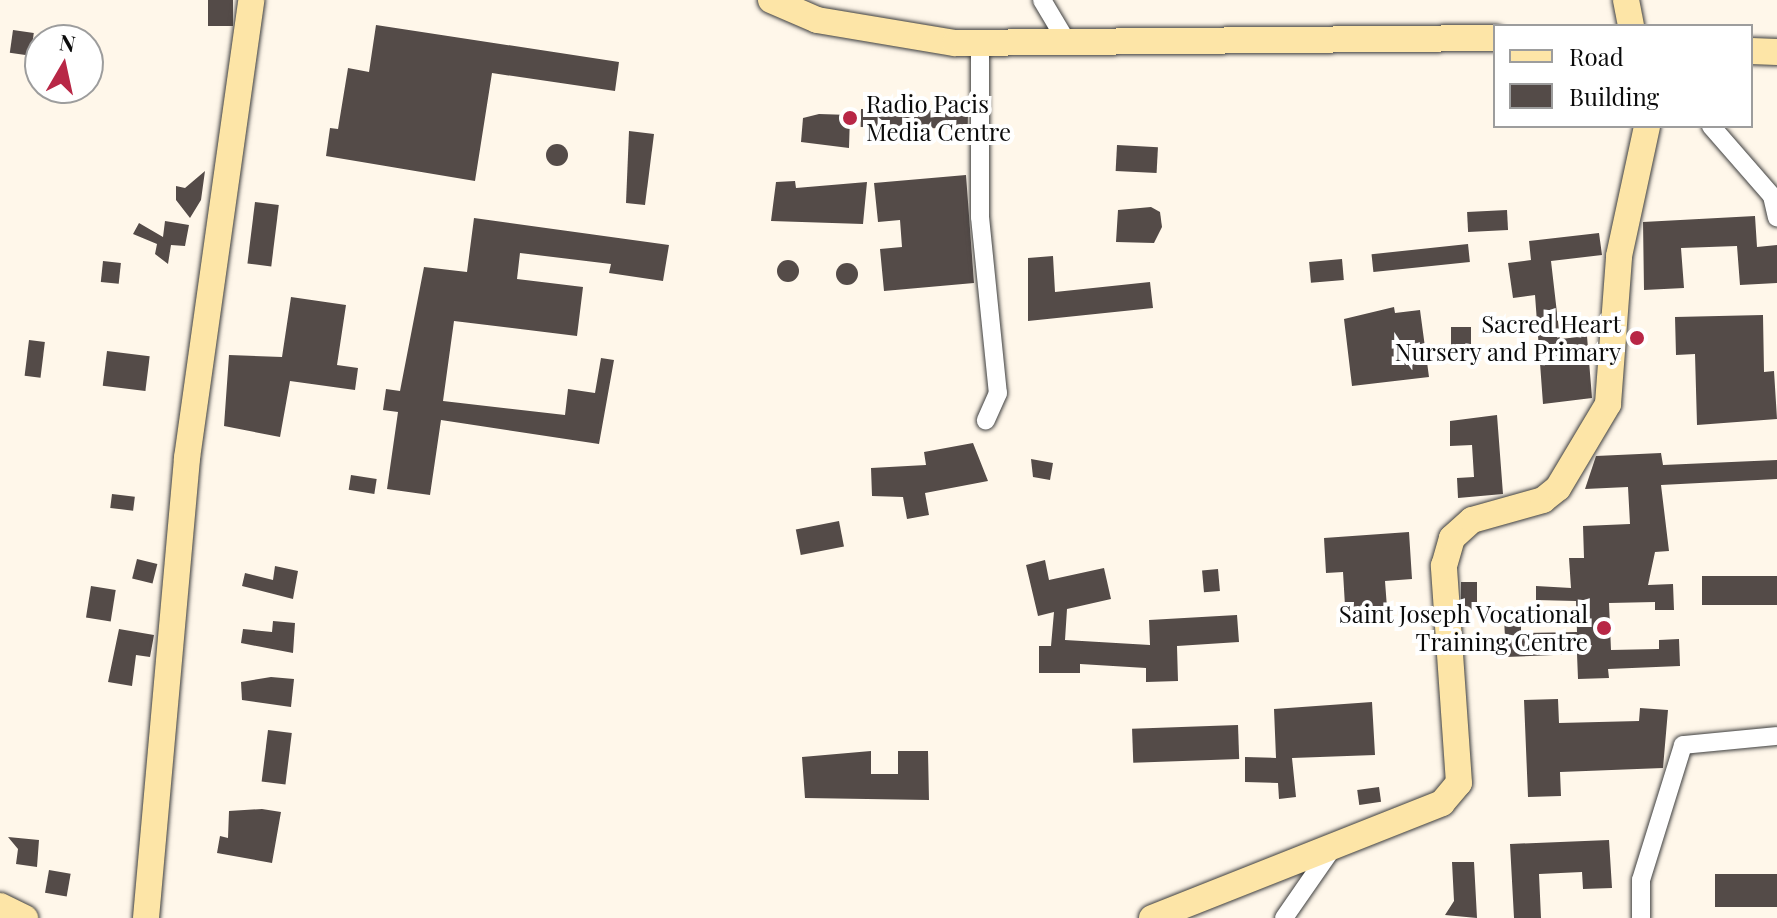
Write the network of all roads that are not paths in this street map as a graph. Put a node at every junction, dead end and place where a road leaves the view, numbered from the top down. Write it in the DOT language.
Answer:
graph roads {
  1 [pos="251,0"];
  2 [pos="771,0"];
  3 [pos="1042,0"];
  4 [pos="1626,0"];
  5 [pos="1631,24"];
  6 [pos="1493,38"];
  7 [pos="1067,42"];
  8 [pos="980,43"];
  9 [pos="1753,51"];
  10 [pos="1777,52"];
  11 [pos="1647,128"];
  12 [pos="1713,128"];
  13 [pos="1777,217"];
  14 [pos="986,420"];
  15 [pos="1777,736"];
  16 [pos="1331,850"];
  17 [pos="0,906"];
  18 [pos="25,918"];
  19 [pos="146,918"];
  20 [pos="1152,918"];
  21 [pos="1284,918"];
  22 [pos="1641,918"];
  1 -- 19 [label="street"];
  2 -- 8 [label="street"];
  3 -- 7 [label="street"];
  4 -- 5 [label="street"];
  6 -- 7 [label="street"];
  7 -- 8 [label="street"];
  8 -- 14 [label="street"];
  9 -- 10 [label="street"];
  11 -- 16 [label="street"];
  12 -- 13 [label="street"];
  15 -- 22 [label="street"];
  16 -- 20 [label="street"];
  16 -- 21 [label="street"];
  17 -- 18 [label="street"];
}
